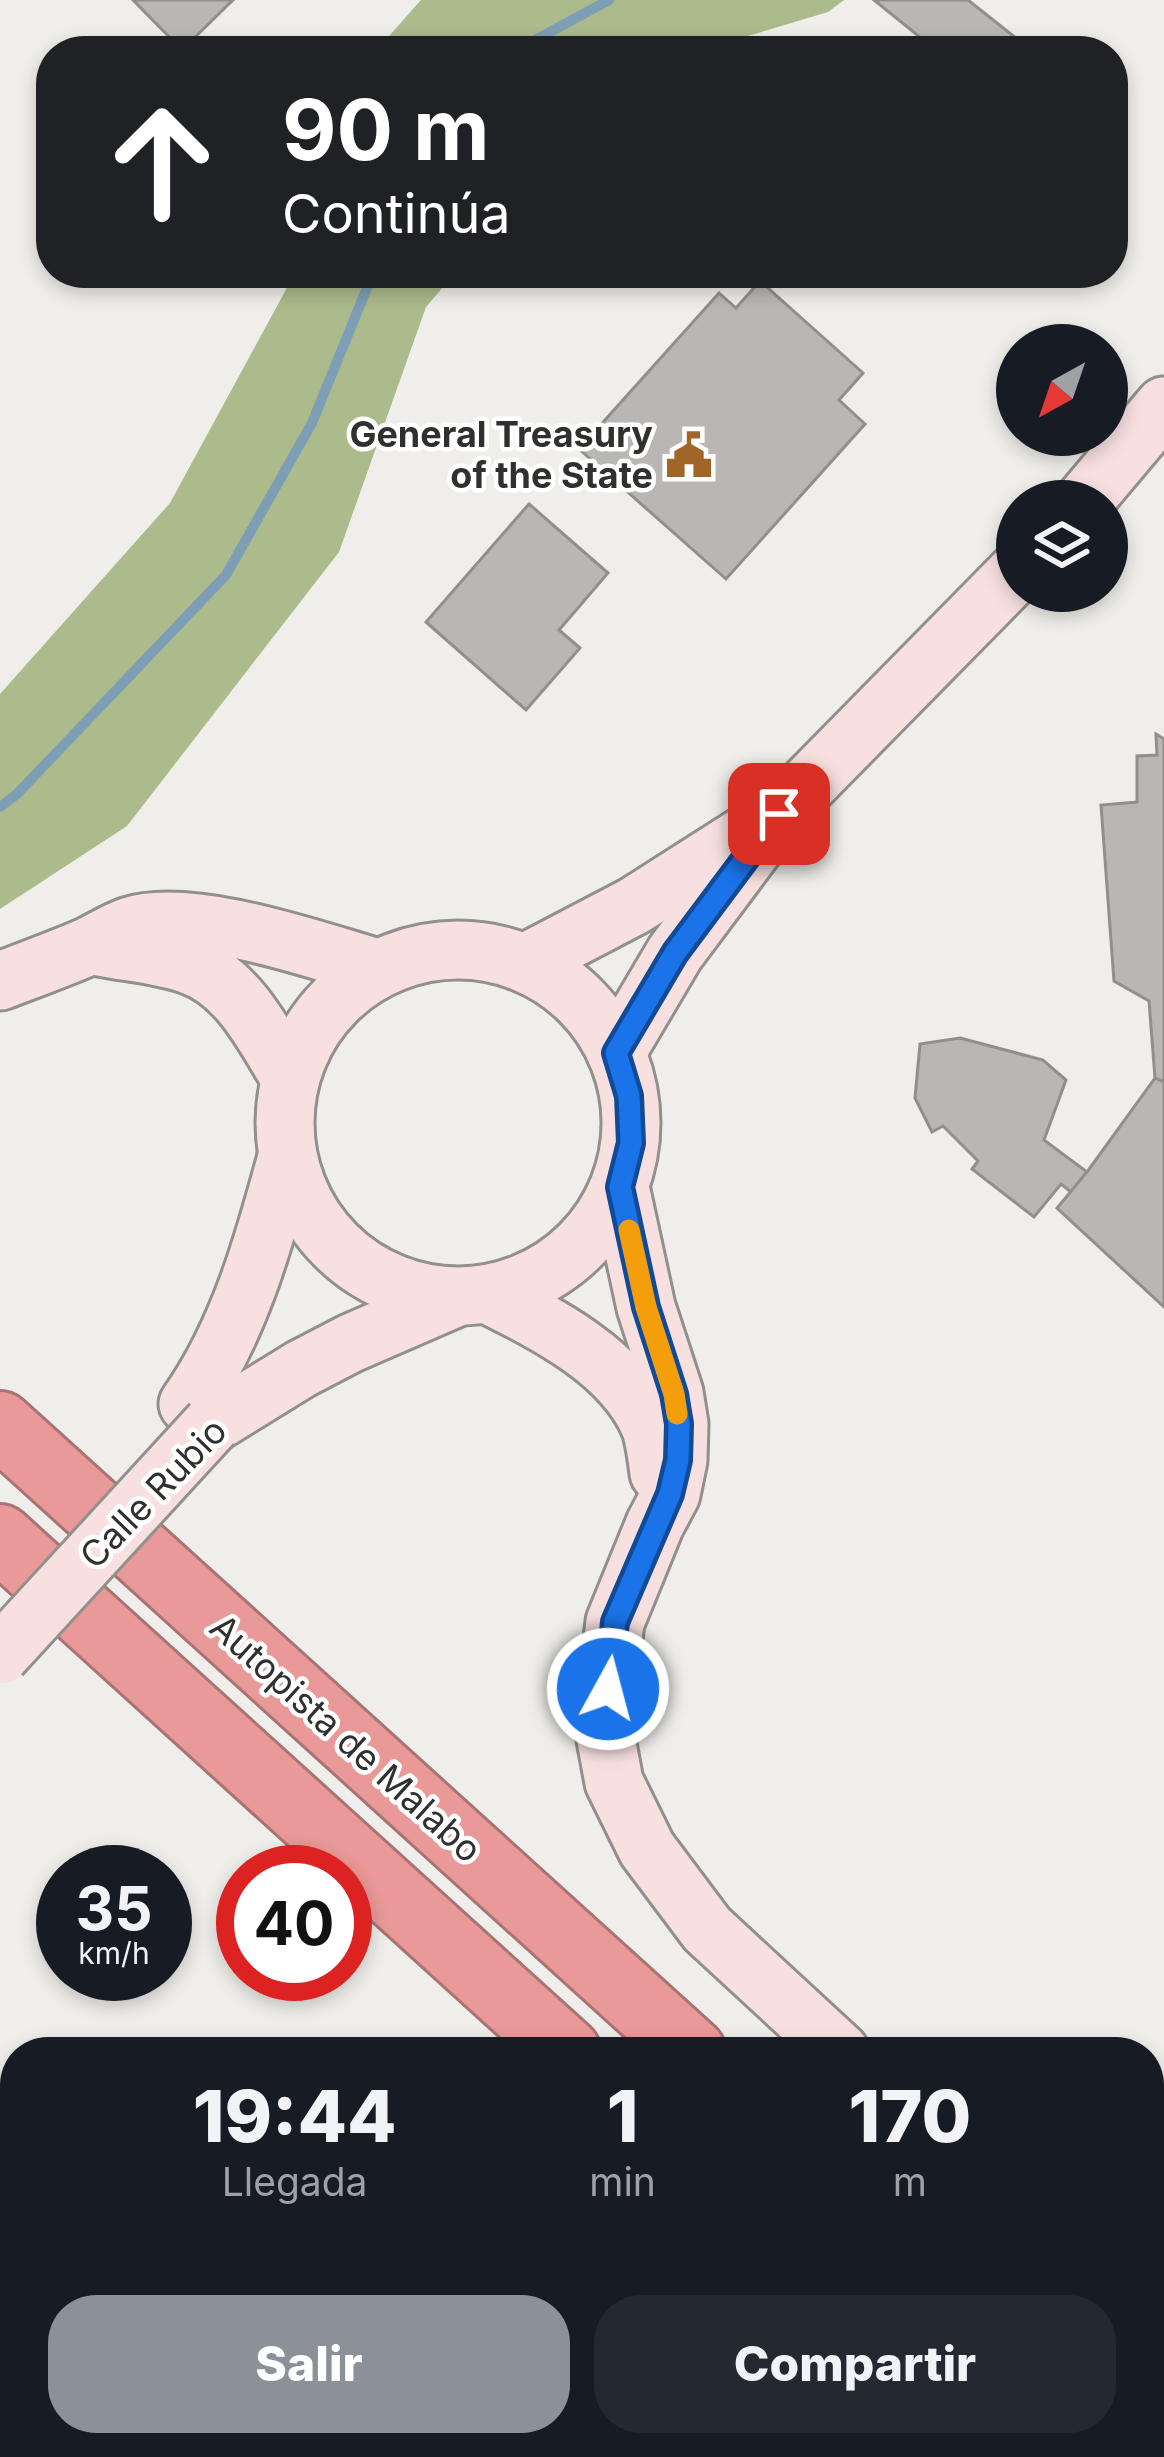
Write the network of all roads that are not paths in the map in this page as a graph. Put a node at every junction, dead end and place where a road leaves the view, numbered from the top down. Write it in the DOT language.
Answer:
graph roads {
  1 [pos="1164,406"];
  2 [pos="1102,480"];
  3 [pos="996,593"];
  4 [pos="779,814"];
  5 [pos="90,946"];
  6 [pos="525,963"];
  7 [pos="377,968"];
  8 [pos="0,982"];
  9 [pos="616,1053"];
  10 [pos="290,1076"];
  11 [pos="287,1157"];
  12 [pos="620,1187"];
  13 [pos="473,1296"];
  14 [pos="200,1414"];
  15 [pos="0,1425"];
  16 [pos="656,1524"];
  17 [pos="0,1538"];
  18 [pos="0,1612"];
  19 [pos="0,1655"];
  20 [pos="550,2037"];
  21 [pos="675,2037"];
  22 [pos="824,2037"];
  1 -- 2 [label="street"];
  3 -- 4 [label="street"];
  4 -- 6 [label="street"];
  4 -- 9 [label="street"];
  5 -- 7 [label="street"];
  5 -- 8 [label="street"];
  5 -- 10 [label="street"];
  6 -- 7 [label="street"];
  6 -- 9 [label="street"];
  7 -- 10 [label="street"];
  9 -- 12 [label="street"];
  10 -- 11 [label="street"];
  11 -- 13 [label="street"];
  11 -- 14 [label="street, Calle Rubio"];
  12 -- 13 [label="street"];
  12 -- 16 [label="street"];
  13 -- 14 [label="street, Calle Rubio"];
  13 -- 16 [label="street"];
  14 -- 18 [label="street, Calle Rubio"];
  14 -- 19 [label="street, Calle Rubio, bridge"];
  15 -- 21 [label="highway, Autopista de Malabo"];
  16 -- 22 [label="street"];
  17 -- 20 [label="highway"];
}
